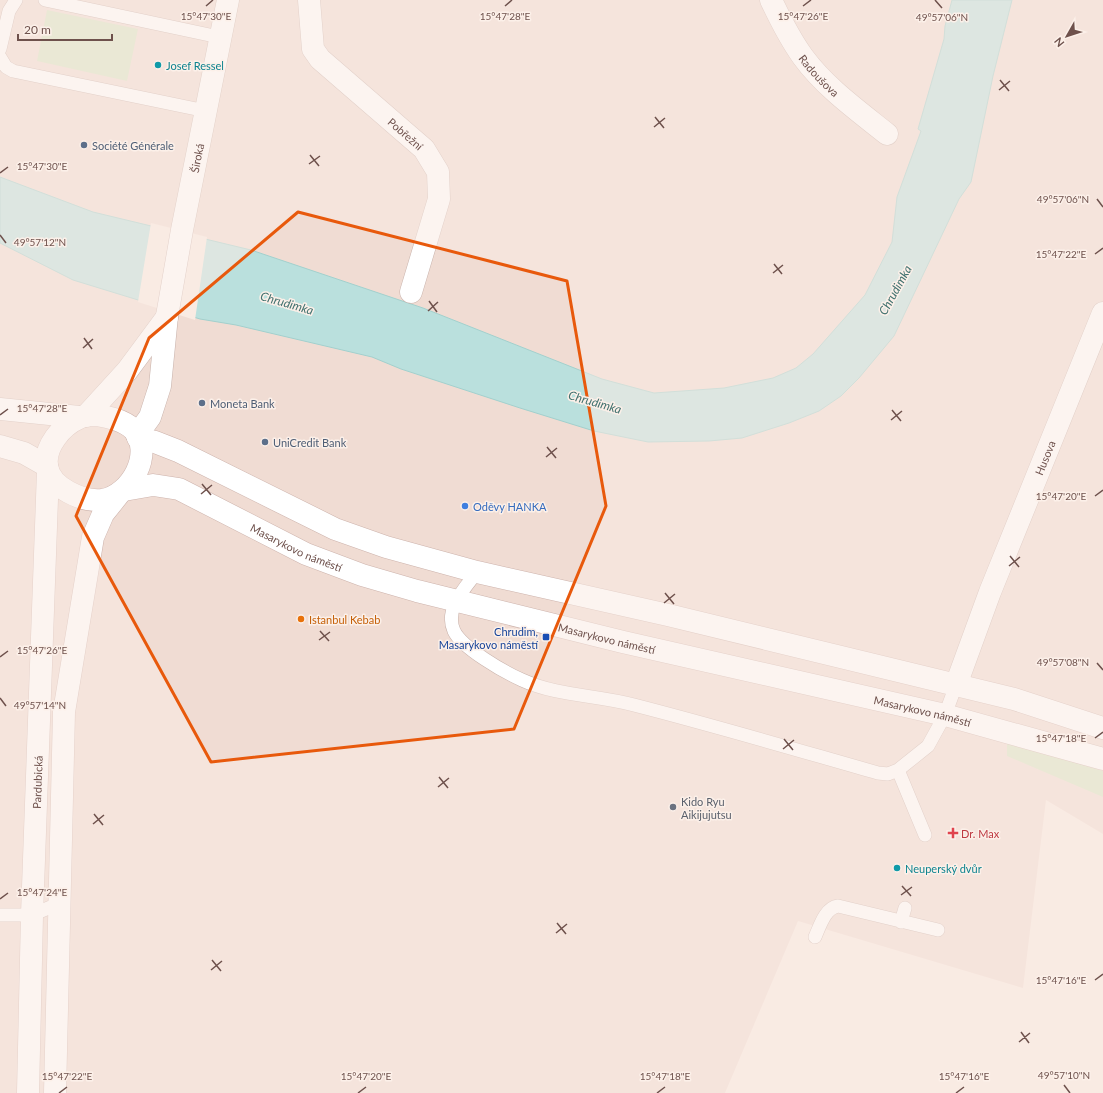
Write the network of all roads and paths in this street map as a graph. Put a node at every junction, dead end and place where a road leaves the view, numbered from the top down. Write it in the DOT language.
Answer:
graph roads {
  1 [pos="16,0"];
  2 [pos="45,0"];
  3 [pos="228,0"];
  4 [pos="309,0"];
  5 [pos="771,0"];
  6 [pos="219,37"];
  7 [pos="0,49"];
  8 [pos="0,57"];
  9 [pos="206,111"];
  10 [pos="887,134"];
  11 [pos="410,292"];
  12 [pos="1103,313"];
  13 [pos="167,316"];
  14 [pos="0,409"];
  15 [pos="82,416"];
  16 [pos="138,436"];
  17 [pos="0,446"];
  18 [pos="47,468"];
  19 [pos="121,492"];
  20 [pos="477,572"];
  21 [pos="455,601"];
  22 [pos="956,685"];
  23 [pos="945,715"];
  24 [pos="1103,728"];
  25 [pos="1103,759"];
  26 [pos="898,770"];
  27 [pos="925,835"];
  28 [pos="60,903"];
  29 [pos="905,908"];
  30 [pos="0,915"];
  31 [pos="32,915"];
  32 [pos="901,922"];
  33 [pos="938,930"];
  34 [pos="815,937"];
  35 [pos="28,1093"];
  36 [pos="55,1093"];
  1 -- 7 [label="lane"];
  2 -- 6 [label="lane"];
  3 -- 6 [label="main road, Široká"];
  4 -- 11 [label="main road, Pobřežní"];
  5 -- 10 [label="main road, Radoušova"];
  6 -- 9 [label="main road, Široká"];
  8 -- 9 [label="lane"];
  9 -- 13 [label="main road, Široká"];
  12 -- 22 [label="main road, Husova"];
  13 -- 15 [label="main road, Široká"];
  13 -- 16 [label="main road, Široká"];
  14 -- 15 [label="main road"];
  15 -- 16 [label="main road"];
  15 -- 18 [label="main road"];
  16 -- 19 [label="main road"];
  16 -- 20 [label="main road"];
  17 -- 18 [label="main road"];
  18 -- 19 [label="main road"];
  18 -- 31 [label="main road, Pardubická"];
  19 -- 21 [label="main road, Masarykovo náměstí"];
  19 -- 28 [label="main road"];
  20 -- 21 [label="lane"];
  20 -- 22 [label="main road"];
  21 -- 23 [label="main road, Masarykovo náměstí"];
  21 -- 26 [label="lane"];
  22 -- 23 [label="lane, Husova"];
  22 -- 24 [label="main road"];
  23 -- 25 [label="main road, Masarykovo náměstí"];
  23 -- 26 [label="lane, Husova"];
  26 -- 27 [label="lane"];
  28 -- 31 [label="lane"];
  28 -- 36 [label="main road"];
  29 -- 32 [label="lane"];
  30 -- 31 [label="lane"];
  31 -- 35 [label="main road, Pardubická"];
  32 -- 33 [label="lane"];
  32 -- 34 [label="lane"];
}
